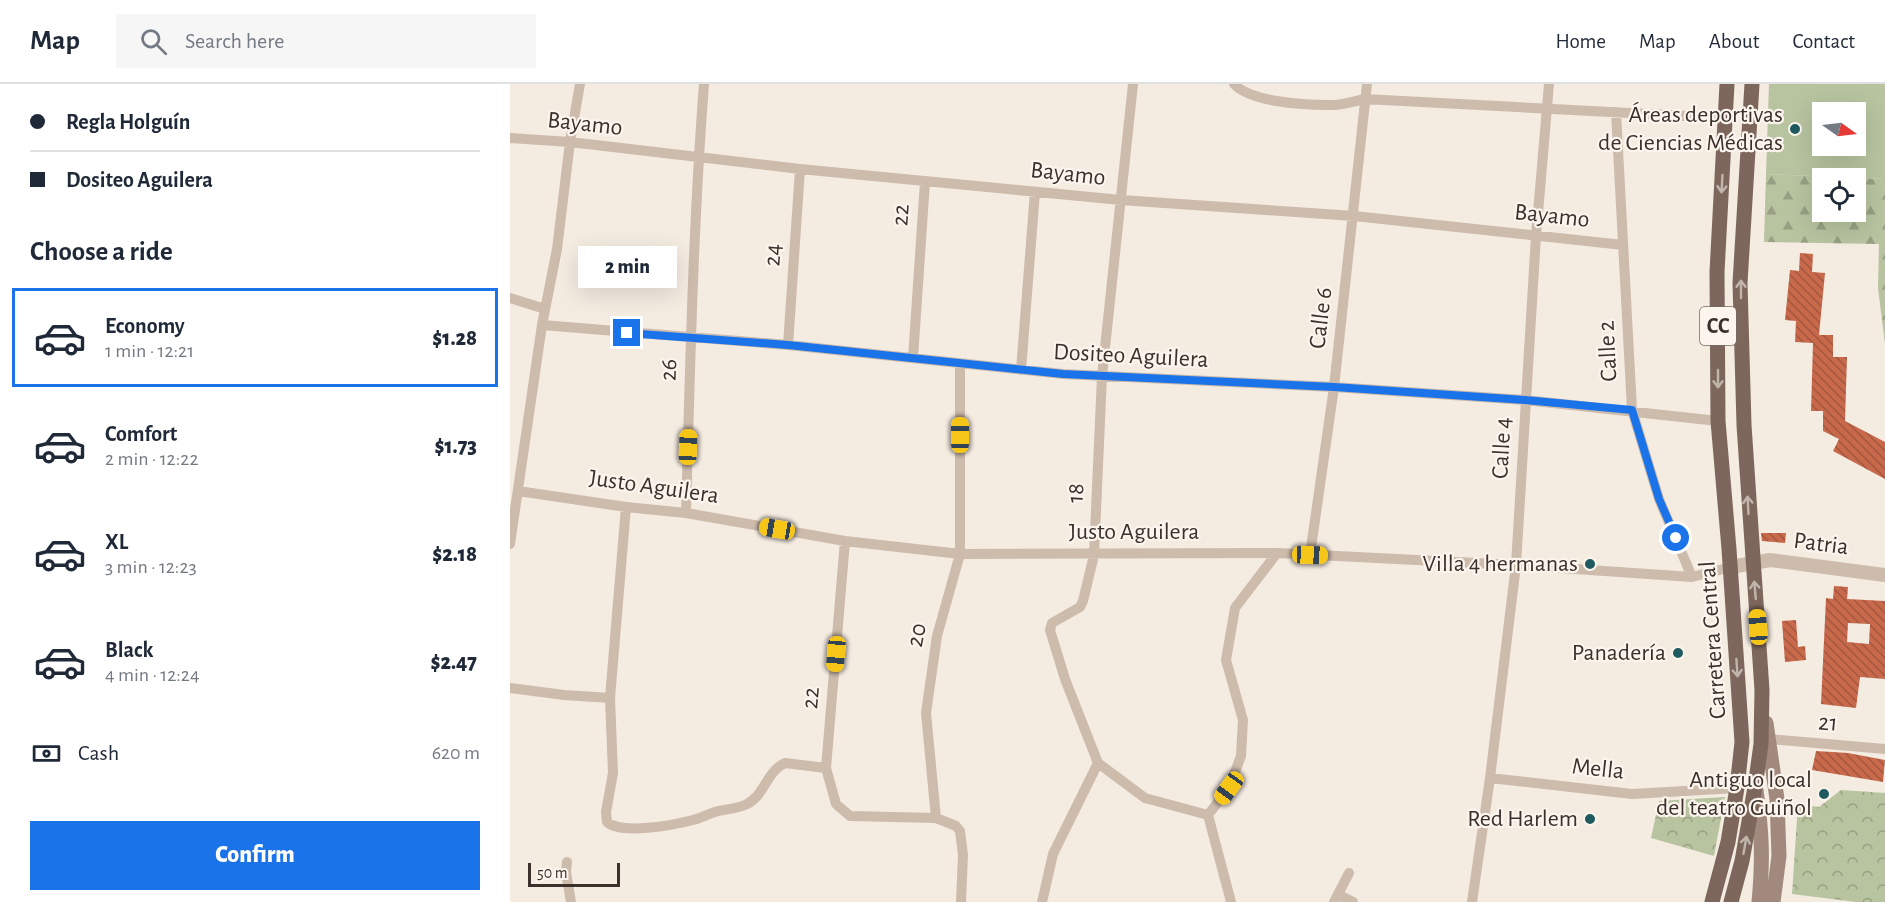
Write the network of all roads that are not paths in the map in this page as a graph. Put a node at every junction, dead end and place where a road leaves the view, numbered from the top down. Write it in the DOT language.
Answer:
graph roads {
  1 [pos="590,84"];
  2 [pos="704,84"];
  3 [pos="1133,84"];
  4 [pos="1234,84"];
  5 [pos="1367,84"];
  6 [pos="1549,84"];
  7 [pos="1727,84"];
  8 [pos="1752,84"];
  9 [pos="579,89"];
  10 [pos="1365,99"];
  11 [pos="1547,107"];
  12 [pos="1616,112"];
  13 [pos="1725,118"];
  14 [pos="510,138"];
  15 [pos="570,142"];
  16 [pos="699,157"];
  17 [pos="800,169"];
  18 [pos="925,182"];
  19 [pos="1035,192"];
  20 [pos="1121,200"];
  21 [pos="1354,216"];
  22 [pos="1536,236"];
  23 [pos="1623,245"];
  24 [pos="510,298"];
  25 [pos="545,309"];
  26 [pos="542,325"];
  27 [pos="691,338"];
  28 [pos="788,345"];
  29 [pos="913,358"];
  30 [pos="960,363"];
  31 [pos="1021,370"];
  32 [pos="1102,376"];
  33 [pos="1334,387"];
  34 [pos="1525,400"];
  35 [pos="1632,410"];
  36 [pos="1718,421"];
  37 [pos="518,490"];
  38 [pos="626,507"];
  39 [pos="686,513"];
  40 [pos="845,541"];
  41 [pos="510,544"];
  42 [pos="1277,553"];
  43 [pos="960,554"];
  44 [pos="1094,555"];
  45 [pos="1310,555"];
  46 [pos="1752,563"];
  47 [pos="1516,565"];
  48 [pos="1731,567"];
  49 [pos="1885,575"];
  50 [pos="1692,577"];
  51 [pos="510,688"];
  52 [pos="1762,690"];
  53 [pos="610,698"];
  54 [pos="1768,739"];
  55 [pos="1742,742"];
  56 [pos="1885,749"];
  57 [pos="1098,763"];
  58 [pos="826,768"];
  59 [pos="1490,778"];
  60 [pos="1755,787"];
  61 [pos="1737,788"];
  62 [pos="1208,814"];
  63 [pos="936,818"];
  64 [pos="567,862"];
  65 [pos="1349,873"];
  66 [pos="1336,898"];
  67 [pos="571,902"];
  68 [pos="961,902"];
  69 [pos="1042,902"];
  70 [pos="1231,902"];
  71 [pos="1353,902"];
  72 [pos="1472,902"];
  73 [pos="1712,902"];
  74 [pos="1731,902"];
  75 [pos="1759,902"];
  76 [pos="1773,902"];
  1 -- 9 [label="street"];
  2 -- 16 [label="street, 26"];
  3 -- 20 [label="street, 18"];
  4 -- 10 [label="street"];
  5 -- 10 [label="street, Calle 6"];
  6 -- 11 [label="street, Calle 4"];
  7 -- 13 [label="main road, Carretera Central / CC"];
  46 -- 8 [label="main road, Carretera Central / CC, one-way"];
  9 -- 15 [label="street"];
  10 -- 11 [label="street"];
  10 -- 21 [label="street, Calle 6"];
  11 -- 12 [label="street"];
  11 -- 22 [label="street, Calle 4"];
  12 -- 13 [label="street"];
  12 -- 23 [label="street, Calle 2"];
  13 -- 36 [label="main road, Carretera Central / CC, one-way"];
  14 -- 15 [label="street, Bayamo"];
  15 -- 16 [label="street, Bayamo"];
  15 -- 25 [label="street"];
  16 -- 17 [label="street, Bayamo"];
  16 -- 27 [label="street, 26"];
  17 -- 18 [label="street, Bayamo"];
  17 -- 28 [label="street, 24"];
  18 -- 19 [label="street, Bayamo"];
  18 -- 29 [label="street, 22"];
  19 -- 20 [label="street, Bayamo"];
  19 -- 31 [label="street"];
  20 -- 21 [label="street, Bayamo"];
  20 -- 32 [label="street, 18"];
  21 -- 22 [label="street, Bayamo"];
  21 -- 33 [label="street, Calle 6"];
  22 -- 23 [label="street, Bayamo"];
  22 -- 34 [label="street, Calle 4"];
  23 -- 35 [label="street, Calle 2"];
  24 -- 25 [label="street"];
  25 -- 26 [label="street"];
  26 -- 27 [label="street, Dositeo Aguilera"];
  26 -- 37 [label="street"];
  27 -- 28 [label="street, Dositeo Aguilera"];
  27 -- 39 [label="street, 26"];
  28 -- 29 [label="street, Dositeo Aguilera"];
  29 -- 30 [label="street, Dositeo Aguilera"];
  30 -- 31 [label="street, Dositeo Aguilera"];
  30 -- 43 [label="street, 20"];
  31 -- 32 [label="street, Dositeo Aguilera"];
  32 -- 33 [label="street, Dositeo Aguilera"];
  32 -- 44 [label="street, 18"];
  33 -- 34 [label="street, Dositeo Aguilera"];
  33 -- 45 [label="street, Calle 6"];
  34 -- 35 [label="street, Dositeo Aguilera"];
  34 -- 47 [label="street, Calle 4"];
  35 -- 36 [label="street, Dositeo Aguilera"];
  35 -- 50 [label="street, Calle 2"];
  36 -- 48 [label="main road, Carretera Central / CC"];
  37 -- 38 [label="street, Justo Aguilera"];
  37 -- 41 [label="street"];
  38 -- 39 [label="street, Justo Aguilera"];
  38 -- 53 [label="street"];
  39 -- 40 [label="street, Justo Aguilera"];
  40 -- 43 [label="street, Justo Aguilera"];
  40 -- 58 [label="street, 22"];
  42 -- 44 [label="street, Justo Aguilera"];
  42 -- 45 [label="street, Justo Aguilera"];
  42 -- 62 [label="street"];
  43 -- 44 [label="street, Justo Aguilera"];
  43 -- 63 [label="street, 20"];
  44 -- 57 [label="street, 18"];
  45 -- 47 [label="street, Justo Aguilera"];
  46 -- 48 [label="street, Justo Aguilera"];
  46 -- 49 [label="street, Patria"];
  52 -- 46 [label="main road, Carretera Central / CC, one-way"];
  47 -- 50 [label="street, Justo Aguilera"];
  47 -- 59 [label="street, Calle 4"];
  48 -- 50 [label="street, Justo Aguilera"];
  48 -- 55 [label="main road, Carretera Central / CC, one-way"];
  51 -- 53 [label="street"];
  52 -- 54 [label="main road"];
  52 -- 60 [label="main road, Carretera Central / CC"];
  53 -- 58 [label="street"];
  54 -- 56 [label="street, 21"];
  54 -- 76 [label="main road"];
  55 -- 60 [label="main road"];
  55 -- 61 [label="main road, Carretera Central / CC"];
  57 -- 62 [label="street"];
  57 -- 69 [label="street"];
  58 -- 63 [label="street, 22"];
  59 -- 61 [label="street, Mella"];
  59 -- 72 [label="street, Calle 4"];
  74 -- 60 [label="main road, Carretera Central / CC, one-way"];
  60 -- 75 [label="main road"];
  61 -- 73 [label="main road, Carretera Central / CC"];
  62 -- 70 [label="street"];
  63 -- 68 [label="street"];
  64 -- 67 [label="street"];
  65 -- 66 [label="street"];
  66 -- 71 [label="street"];
}
